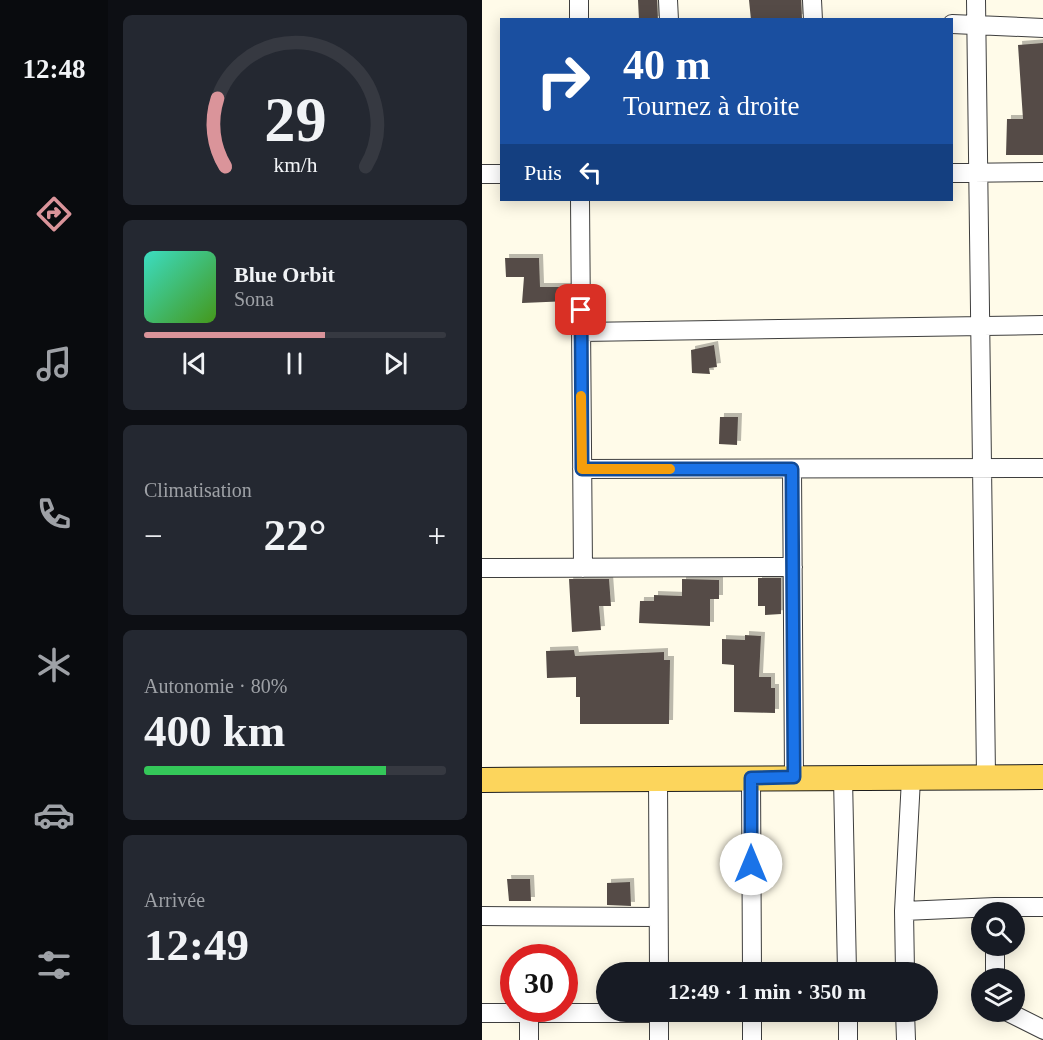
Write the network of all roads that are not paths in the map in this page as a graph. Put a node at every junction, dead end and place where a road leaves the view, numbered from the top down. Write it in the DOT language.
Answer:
graph roads {
  1 [pos="579,0"];
  2 [pos="668,0"];
  3 [pos="812,0"];
  4 [pos="976,0"];
  5 [pos="579,18"];
  6 [pos="669,18"];
  7 [pos="812,18"];
  8 [pos="953,24"];
  9 [pos="976,24"];
  10 [pos="1043,28"];
  11 [pos="953,172"];
  12 [pos="980,172"];
  13 [pos="1043,172"];
  14 [pos="482,174"];
  15 [pos="500,174"];
  16 [pos="580,201"];
  17 [pos="981,325"];
  18 [pos="1043,325"];
  19 [pos="581,332"];
  20 [pos="983,468"];
  21 [pos="1043,468"];
  22 [pos="582,469"];
  23 [pos="792,469"];
  24 [pos="793,567"];
  25 [pos="482,568"];
  26 [pos="583,568"];
  27 [pos="986,776"];
  28 [pos="794,777"];
  29 [pos="1043,777"];
  30 [pos="658,778"];
  31 [pos="751,778"];
  32 [pos="843,778"];
  33 [pos="911,778"];
  34 [pos="482,780"];
  35 [pos="1043,907"];
  36 [pos="1025,908"];
  37 [pos="971,910"];
  38 [pos="904,911"];
  39 [pos="482,916"];
  40 [pos="658,917"];
  41 [pos="659,962"];
  42 [pos="752,962"];
  43 [pos="847,962"];
  44 [pos="905,962"];
  45 [pos="482,1012"];
  46 [pos="500,1012"];
  47 [pos="596,1012"];
  48 [pos="578,1013"];
  49 [pos="1025,1021"];
  50 [pos="529,1022"];
  51 [pos="659,1022"];
  52 [pos="752,1022"];
  53 [pos="848,1022"];
  54 [pos="905,1022"];
  55 [pos="1043,1030"];
  56 [pos="529,1040"];
  57 [pos="659,1040"];
  58 [pos="752,1040"];
  59 [pos="848,1040"];
  60 [pos="906,1040"];
  1 -- 5 [label="street"];
  2 -- 6 [label="street"];
  3 -- 7 [label="street"];
  4 -- 9 [label="street"];
  8 -- 9 [label="street"];
  9 -- 10 [label="street"];
  9 -- 12 [label="street"];
  11 -- 12 [label="street"];
  12 -- 13 [label="street"];
  12 -- 17 [label="street"];
  14 -- 15 [label="street"];
  16 -- 19 [label="street"];
  17 -- 18 [label="street"];
  17 -- 19 [label="street"];
  17 -- 20 [label="street"];
  19 -- 22 [label="street"];
  20 -- 21 [label="street"];
  20 -- 23 [label="street"];
  20 -- 27 [label="street"];
  22 -- 23 [label="street"];
  22 -- 26 [label="street"];
  23 -- 24 [label="street"];
  24 -- 26 [label="street"];
  24 -- 28 [label="street"];
  25 -- 26 [label="street"];
  27 -- 29 [label="main road"];
  27 -- 33 [label="main road"];
  28 -- 31 [label="main road"];
  28 -- 32 [label="main road"];
  30 -- 31 [label="main road"];
  30 -- 34 [label="main road"];
  30 -- 40 [label="street"];
  31 -- 42 [label="street"];
  32 -- 33 [label="main road"];
  32 -- 43 [label="street"];
  33 -- 38 [label="street"];
  35 -- 36 [label="street"];
  37 -- 38 [label="street"];
  38 -- 44 [label="street"];
  39 -- 40 [label="street"];
  40 -- 41 [label="street"];
  45 -- 46 [label="street"];
  47 -- 48 [label="street"];
  49 -- 55 [label="street"];
  50 -- 56 [label="street"];
  51 -- 57 [label="street"];
  52 -- 58 [label="street"];
  53 -- 59 [label="street"];
  54 -- 60 [label="street"];
}
